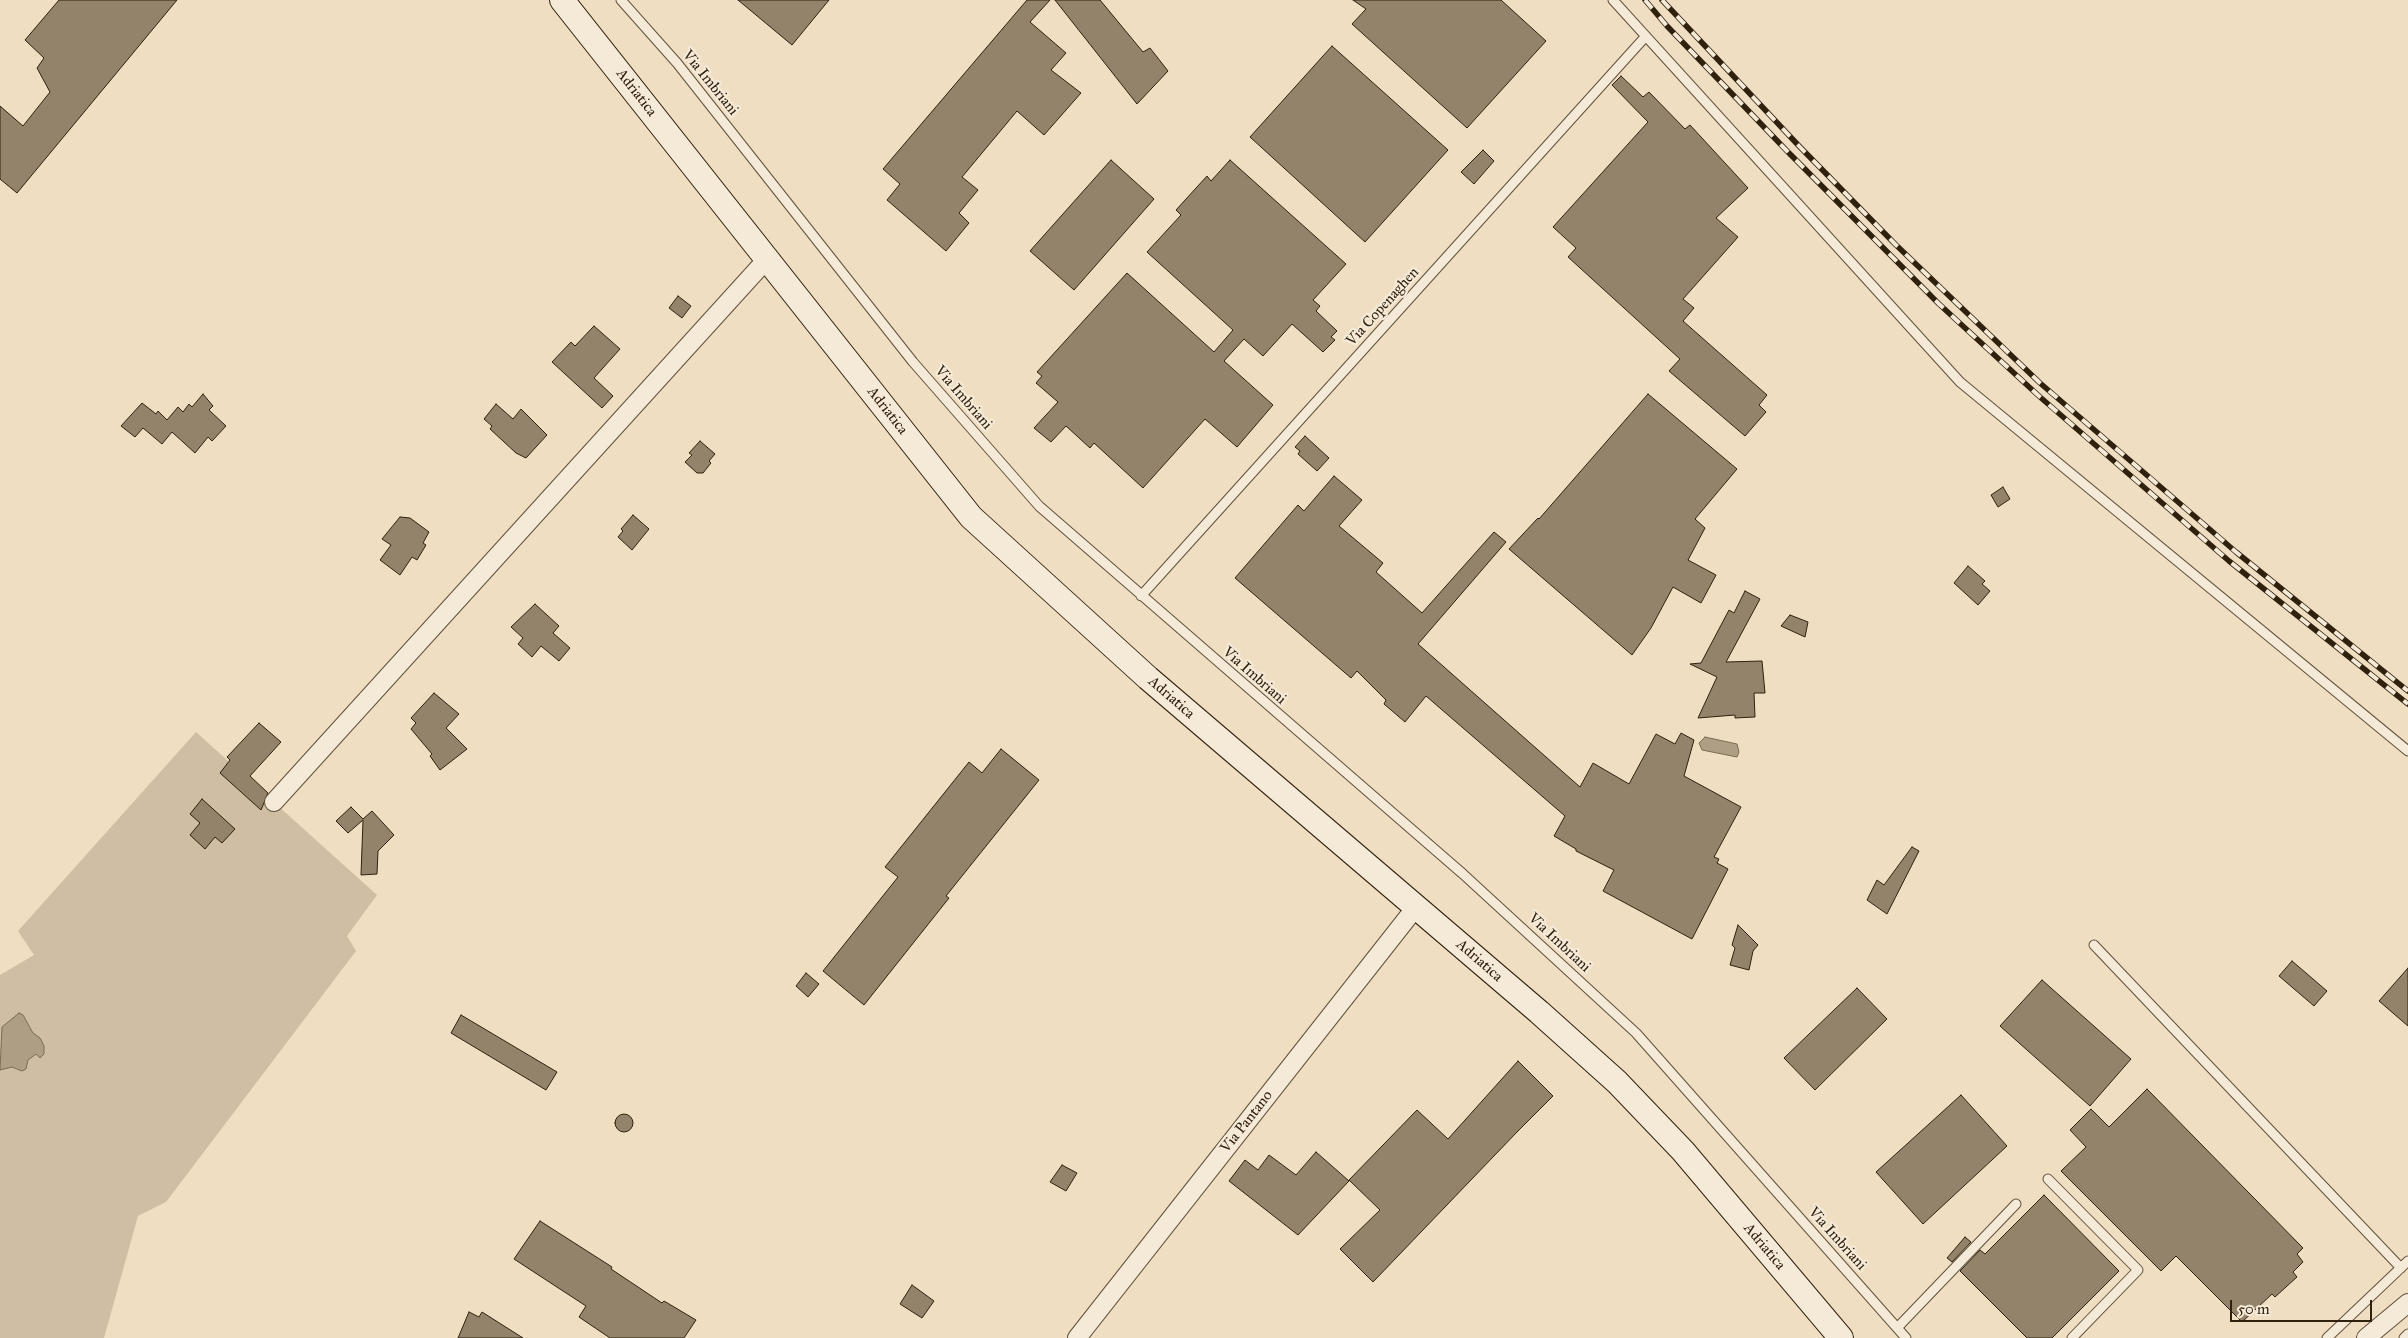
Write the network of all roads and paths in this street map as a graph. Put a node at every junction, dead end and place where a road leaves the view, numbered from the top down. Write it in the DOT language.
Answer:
graph roads {
  1 [pos="562,0"];
  2 [pos="621,0"];
  3 [pos="1613,0"];
  4 [pos="1646,36"];
  5 [pos="767,259"];
  6 [pos="1141,596"];
  7 [pos="2408,751"];
  8 [pos="274,802"];
  9 [pos="1416,906"];
  10 [pos="2094,946"];
  11 [pos="2048,1178"];
  12 [pos="2016,1204"];
  13 [pos="2405,1264"];
  14 [pos="2408,1303"];
  15 [pos="1897,1328"];
  16 [pos="2408,1334"];
  17 [pos="1078,1338"];
  18 [pos="1842,1338"];
  19 [pos="1906,1338"];
  20 [pos="2072,1338"];
  21 [pos="2326,1338"];
  22 [pos="2366,1338"];
  23 [pos="2404,1338"];
  1 -- 5 [label="main road, Adriatica"];
  2 -- 6 [label="lane, Via Imbriani"];
  3 -- 4 [label="lane"];
  4 -- 6 [label="lane, Via Copenaghen"];
  4 -- 7 [label="lane"];
  5 -- 8 [label="street"];
  5 -- 9 [label="main road, Adriatica"];
  6 -- 15 [label="lane, Via Imbriani"];
  9 -- 17 [label="street, Via Pantano"];
  9 -- 18 [label="main road, Adriatica"];
  10 -- 13 [label="lane"];
  11 -- 20 [label="lane"];
  12 -- 15 [label="lane"];
  13 -- 21 [label="lane"];
  14 -- 22 [label="street"];
  15 -- 19 [label="lane, Via Imbriani"];
  16 -- 23 [label="lane"];
}
